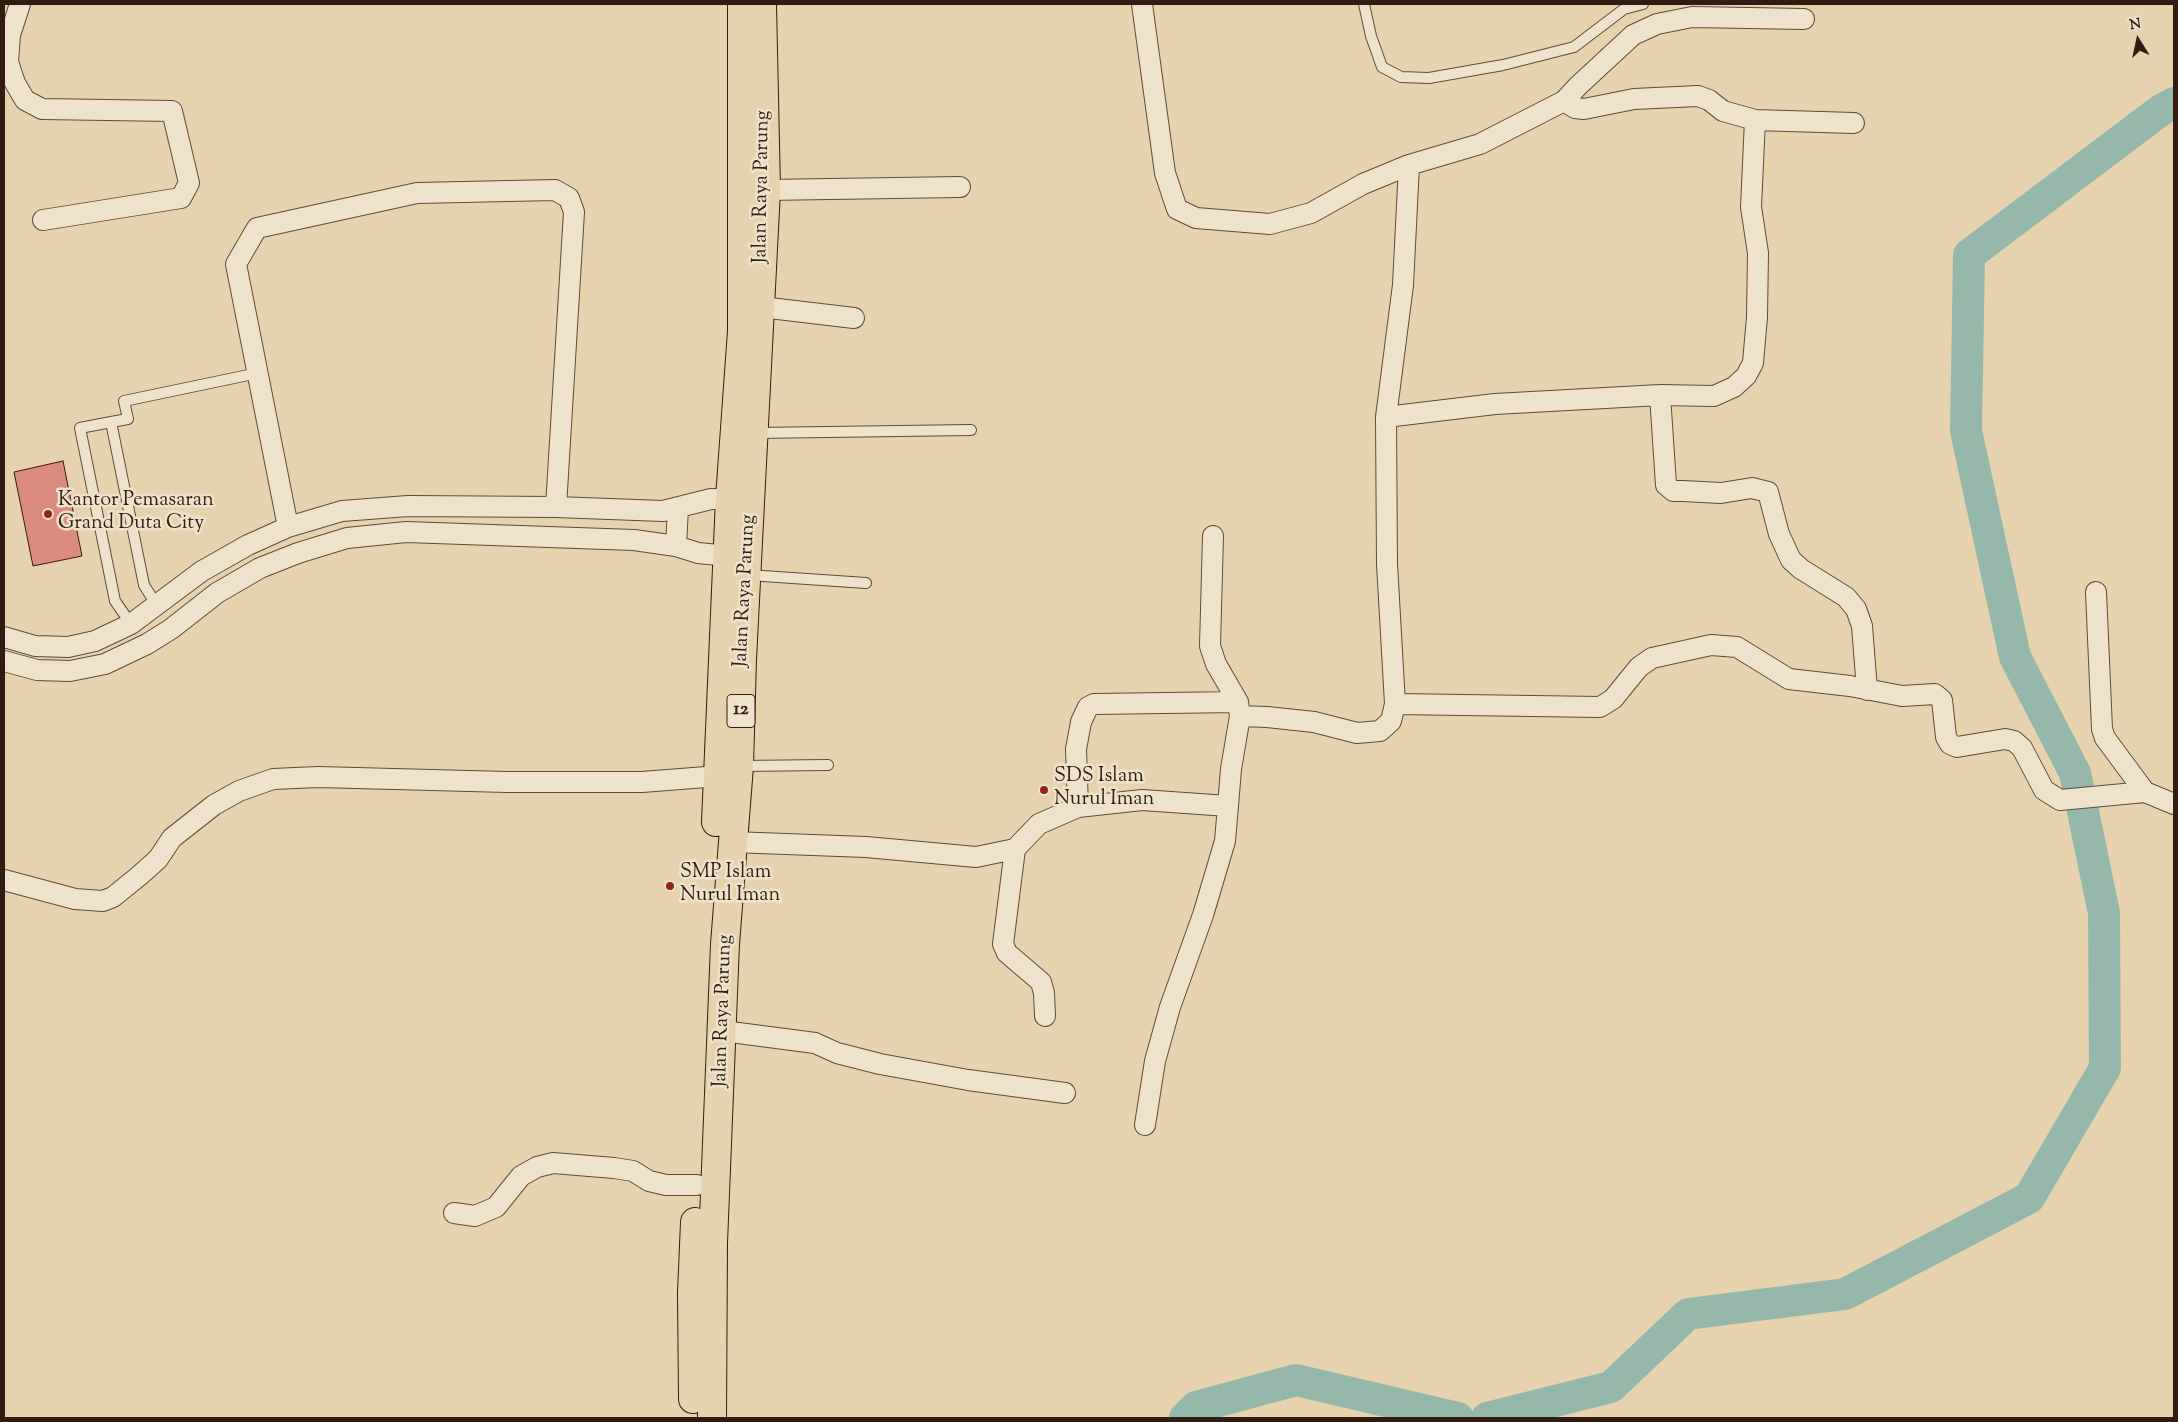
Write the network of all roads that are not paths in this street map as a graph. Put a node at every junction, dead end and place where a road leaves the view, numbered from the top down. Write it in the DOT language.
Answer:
graph roads {
  1 [pos="20,4"];
  2 [pos="742,4"];
  3 [pos="762,4"];
  4 [pos="1142,4"];
  5 [pos="1364,4"];
  6 [pos="1643,4"];
  7 [pos="1804,19"];
  8 [pos="11,93"];
  9 [pos="1564,101"];
  10 [pos="1755,120"];
  11 [pos="1854,123"];
  12 [pos="1409,165"];
  13 [pos="960,187"];
  14 [pos="766,190"];
  15 [pos="43,220"];
  16 [pos="760,307"];
  17 [pos="854,318"];
  18 [pos="258,373"];
  19 [pos="1660,395"];
  20 [pos="1386,417"];
  21 [pos="111,422"];
  22 [pos="971,430"];
  23 [pos="754,433"];
  24 [pos="740,498"];
  25 [pos="556,507"];
  26 [pos="678,508"];
  27 [pos="342,511"];
  28 [pos="636,511"];
  29 [pos="288,528"];
  30 [pos="1213,536"];
  31 [pos="347,538"];
  32 [pos="634,540"];
  33 [pos="676,546"];
  34 [pos="740,563"];
  35 [pos="866,583"];
  36 [pos="2096,592"];
  37 [pos="157,606"];
  38 [pos="131,624"];
  39 [pos="4,637"];
  40 [pos="147,644"];
  41 [pos="4,661"];
  42 [pos="1867,690"];
  43 [pos="1395,704"];
  44 [pos="1239,709"];
  45 [pos="828,765"];
  46 [pos="729,771"];
  47 [pos="2138,793"];
  48 [pos="2174,804"];
  49 [pos="1228,806"];
  50 [pos="1078,807"];
  51 [pos="732,842"];
  52 [pos="1015,849"];
  53 [pos="4,880"];
  54 [pos="1045,1016"];
  55 [pos="723,1031"];
  56 [pos="712,1083"];
  57 [pos="1065,1093"];
  58 [pos="1145,1126"];
  59 [pos="697,1185"];
  60 [pos="454,1213"];
  61 [pos="693,1418"];
  62 [pos="712,1418"];
  1 -- 8 [label="street"];
  2 -- 24 [label="highway, Jalan Raya Parung / 12"];
  3 -- 14 [label="highway, Jalan Raya Parung / 12"];
  4 -- 12 [label="street"];
  5 -- 6 [label="lane"];
  7 -- 9 [label="street"];
  8 -- 15 [label="street"];
  9 -- 10 [label="street"];
  9 -- 12 [label="street"];
  10 -- 11 [label="street"];
  10 -- 19 [label="street"];
  12 -- 20 [label="street"];
  13 -- 14 [label="street"];
  14 -- 16 [label="highway, Jalan Raya Parung / 12"];
  16 -- 17 [label="street"];
  16 -- 23 [label="highway, Jalan Raya Parung / 12"];
  18 -- 21 [label="lane"];
  18 -- 25 [label="street"];
  18 -- 29 [label="street"];
  19 -- 20 [label="street"];
  19 -- 42 [label="street"];
  20 -- 43 [label="street"];
  21 -- 37 [label="lane"];
  21 -- 38 [label="lane"];
  22 -- 23 [label="lane"];
  23 -- 24 [label="highway, Jalan Raya Parung / 12"];
  24 -- 26 [label="street"];
  24 -- 34 [label="highway, Jalan Raya Parung / 12"];
  25 -- 27 [label="street"];
  25 -- 28 [label="street"];
  26 -- 28 [label="street"];
  26 -- 33 [label="street"];
  27 -- 29 [label="street"];
  27 -- 31 [label="street"];
  28 -- 32 [label="street"];
  29 -- 37 [label="street"];
  30 -- 44 [label="street"];
  31 -- 32 [label="street"];
  31 -- 40 [label="street"];
  32 -- 33 [label="street"];
  33 -- 34 [label="street"];
  34 -- 35 [label="lane"];
  34 -- 46 [label="highway, Jalan Raya Parung / 12"];
  36 -- 47 [label="street"];
  37 -- 38 [label="street"];
  38 -- 39 [label="street"];
  38 -- 40 [label="street"];
  40 -- 41 [label="street"];
  42 -- 43 [label="street"];
  42 -- 47 [label="street"];
  43 -- 44 [label="street"];
  44 -- 49 [label="street"];
  44 -- 50 [label="street"];
  45 -- 46 [label="lane"];
  46 -- 51 [label="highway, Jalan Raya Parung / 12"];
  46 -- 53 [label="street"];
  46 -- 56 [label="highway, Jalan Raya Parung / 12"];
  47 -- 48 [label="street"];
  49 -- 50 [label="street"];
  49 -- 58 [label="street"];
  50 -- 52 [label="street"];
  51 -- 52 [label="street"];
  51 -- 55 [label="highway, Jalan Raya Parung / 12"];
  52 -- 54 [label="street"];
  55 -- 56 [label="highway, Jalan Raya Parung / 12"];
  55 -- 57 [label="street"];
  56 -- 59 [label="highway, Jalan Raya Parung / 12"];
  56 -- 62 [label="highway, Jalan Raya Parung / 12"];
  59 -- 60 [label="street"];
  59 -- 61 [label="highway, Jalan Raya Parung / 12"];
}
